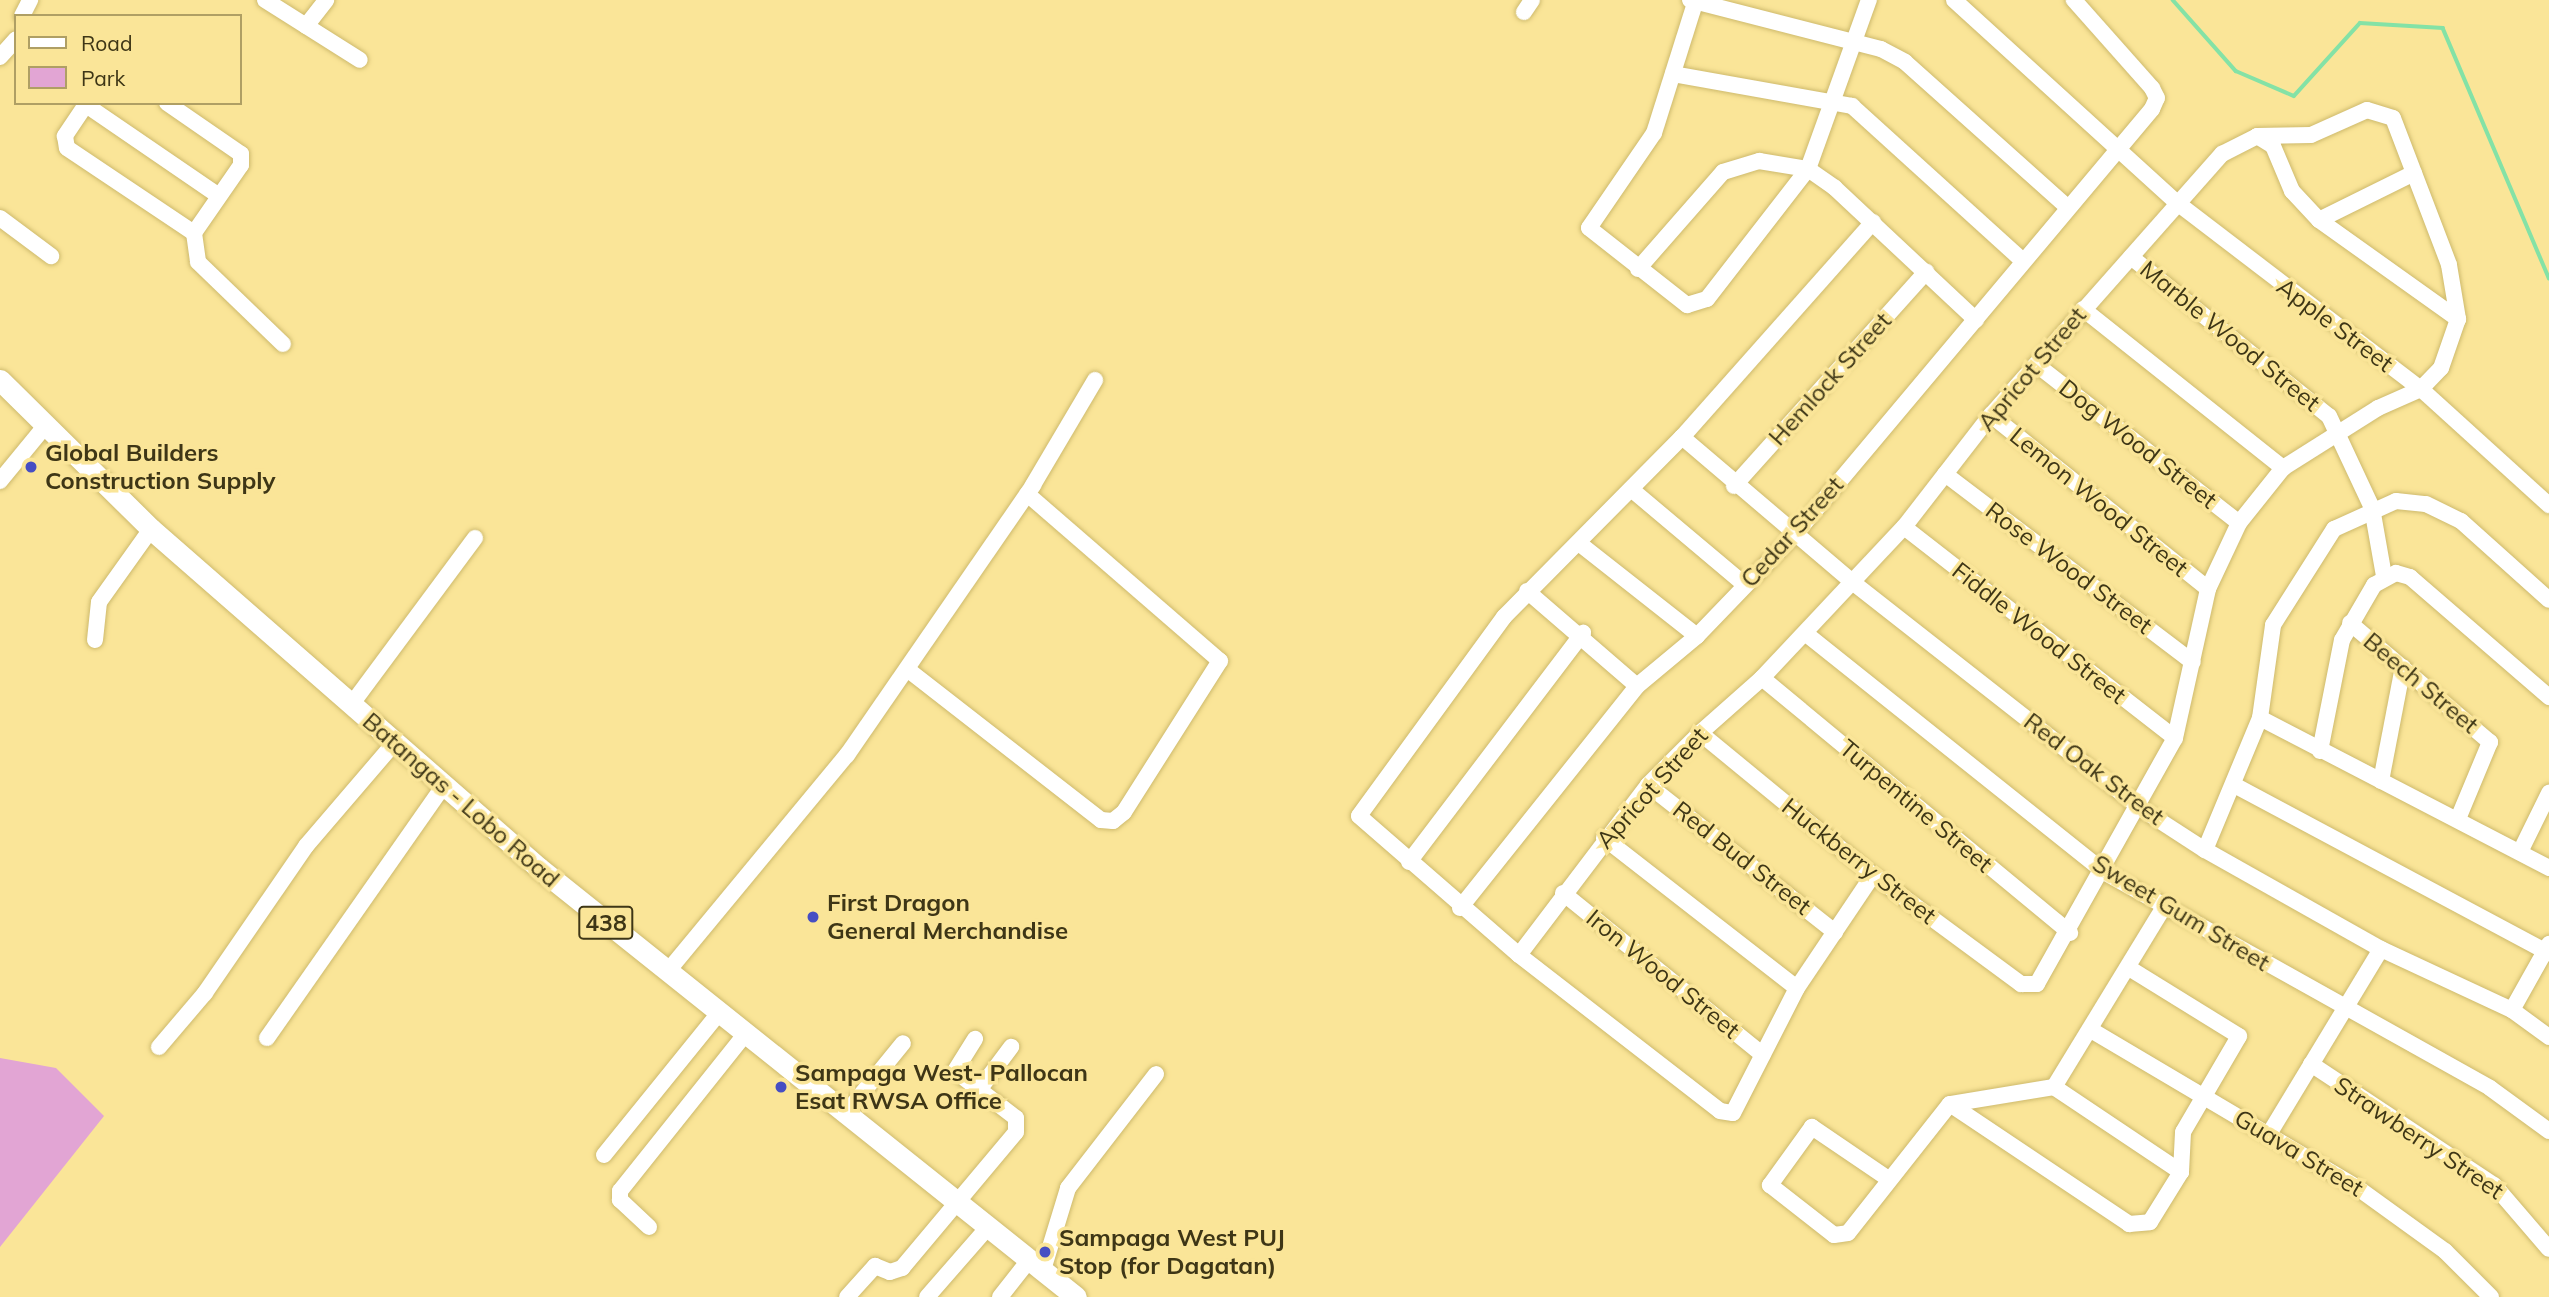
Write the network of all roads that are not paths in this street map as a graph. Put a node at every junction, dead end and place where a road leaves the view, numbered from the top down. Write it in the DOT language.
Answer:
graph roads {
  1 [pos="265,0"];
  2 [pos="326,0"];
  3 [pos="1869,0"];
  4 [pos="1954,0"];
  5 [pos="2074,0"];
  6 [pos="1693,2"];
  7 [pos="306,26"];
  8 [pos="14,41"];
  9 [pos="1853,41"];
  10 [pos="0,57"];
  11 [pos="360,60"];
  12 [pos="1673,74"];
  13 [pos="1831,102"];
  14 [pos="85,105"];
  15 [pos="87,105"];
  16 [pos="170,105"];
  17 [pos="2257,136"];
  18 [pos="2117,149"];
  19 [pos="1808,169"];
  20 [pos="2414,173"];
  21 [pos="219,196"];
  22 [pos="2176,202"];
  23 [pos="2067,206"];
  24 [pos="0,218"];
  25 [pos="2319,220"];
  26 [pos="1872,222"];
  27 [pos="194,233"];
  28 [pos="51,256"];
  29 [pos="2131,257"];
  30 [pos="2023,261"];
  31 [pos="1638,269"];
  32 [pos="1926,272"];
  33 [pos="2083,309"];
  34 [pos="2458,319"];
  35 [pos="1976,320"];
  36 [pos="283,344"];
  37 [pos="2037,365"];
  38 [pos="0,380"];
  39 [pos="1095,380"];
  40 [pos="2421,389"];
  41 [pos="1991,415"];
  42 [pos="46,425"];
  43 [pos="2337,432"];
  44 [pos="1682,436"];
  45 [pos="2283,468"];
  46 [pos="1945,474"];
  47 [pos="0,481"];
  48 [pos="1734,486"];
  49 [pos="1631,489"];
  50 [pos="1027,494"];
  51 [pos="2549,505"];
  52 [pos="2372,508"];
  53 [pos="2239,523"];
  54 [pos="1903,527"];
  55 [pos="151,529"];
  56 [pos="1796,533"];
  57 [pos="475,538"];
  58 [pos="1580,544"];
  59 [pos="2384,576"];
  60 [pos="1852,581"];
  61 [pos="1745,585"];
  62 [pos="2208,589"];
  63 [pos="1527,591"];
  64 [pos="2549,600"];
  65 [pos="2350,623"];
  66 [pos="1805,633"];
  67 [pos="1583,634"];
  68 [pos="1697,636"];
  69 [pos="95,640"];
  70 [pos="2193,662"];
  71 [pos="2403,667"];
  72 [pos="907,669"];
  73 [pos="1762,678"];
  74 [pos="1637,686"];
  75 [pos="2549,697"];
  76 [pos="351,705"];
  77 [pos="2260,718"];
  78 [pos="1700,733"];
  79 [pos="2175,738"];
  80 [pos="395,742"];
  81 [pos="2320,751"];
  82 [pos="2381,781"];
  83 [pos="445,784"];
  84 [pos="1648,785"];
  85 [pos="2236,786"];
  86 [pos="2549,793"];
  87 [pos="2140,808"];
  88 [pos="2458,819"];
  89 [pos="1605,838"];
  90 [pos="2205,850"];
  91 [pos="2521,850"];
  92 [pos="1409,862"];
  93 [pos="2549,867"];
  94 [pos="2104,872"];
  95 [pos="1873,875"];
  96 [pos="1563,893"];
  97 [pos="2164,907"];
  98 [pos="1460,908"];
  99 [pos="1835,932"];
  100 [pos="2070,933"];
  101 [pos="2381,948"];
  102 [pos="2548,949"];
  103 [pos="1519,955"];
  104 [pos="2129,968"];
  105 [pos="668,971"];
  106 [pos="1797,988"];
  107 [pos="2345,1008"];
  108 [pos="2512,1010"];
  109 [pos="719,1013"];
  110 [pos="2091,1030"];
  111 [pos="746,1033"];
  112 [pos="2549,1037"];
  113 [pos="267,1038"];
  114 [pos="975,1039"];
  115 [pos="904,1043"];
  116 [pos="159,1047"];
  117 [pos="1011,1047"];
  118 [pos="1763,1055"];
  119 [pos="2311,1065"];
  120 [pos="1156,1074"];
  121 [pos="2054,1087"];
  122 [pos="979,1090"];
  123 [pos="2203,1095"];
  124 [pos="1950,1104"];
  125 [pos="846,1113"];
  126 [pos="2549,1131"];
  127 [pos="2269,1134"];
  128 [pos="604,1155"];
  129 [pos="2181,1172"];
  130 [pos="1887,1178"];
  131 [pos="956,1200"];
  132 [pos="989,1226"];
  133 [pos="649,1227"];
  134 [pos="2549,1249"];
  135 [pos="1036,1264"];
  136 [pos="847,1297"];
  137 [pos="927,1297"];
  138 [pos="1000,1297"];
  139 [pos="1076,1297"];
  140 [pos="2491,1297"];
  1 -- 7 [label="street"];
  2 -- 7 [label="street"];
  3 -- 9 [label="street"];
  4 -- 18 [label="street, Apple Street"];
  5 -- 18 [label="street, Cedar Street"];
  6 -- 9 [label="street"];
  6 -- 12 [label="street"];
  7 -- 11 [label="street"];
  8 -- 10 [label="street"];
  9 -- 13 [label="street"];
  9 -- 23 [label="street"];
  12 -- 13 [label="street"];
  12 -- 31 [label="street"];
  13 -- 19 [label="street"];
  13 -- 30 [label="street"];
  14 -- 27 [label="street"];
  15 -- 21 [label="street"];
  16 -- 21 [label="street"];
  17 -- 20 [label="street"];
  17 -- 22 [label="street, Apricot Street"];
  17 -- 25 [label="street"];
  18 -- 22 [label="street, Apple Street"];
  18 -- 23 [label="street, Cedar Street"];
  19 -- 26 [label="street"];
  19 -- 31 [label="street"];
  19 -- 31 [label="street"];
  20 -- 25 [label="street"];
  20 -- 34 [label="street"];
  21 -- 27 [label="street"];
  22 -- 29 [label="street, Apricot Street"];
  22 -- 40 [label="street, Apple Street"];
  23 -- 30 [label="street, Cedar Street"];
  24 -- 28 [label="street"];
  25 -- 34 [label="street"];
  26 -- 32 [label="street"];
  26 -- 44 [label="street"];
  27 -- 36 [label="street"];
  29 -- 33 [label="street, Apricot Street"];
  29 -- 43 [label="street, Marble Wood Street"];
  30 -- 35 [label="street, Cedar Street"];
  32 -- 35 [label="street"];
  32 -- 48 [label="street, Hemlock Street"];
  33 -- 37 [label="street, Apricot Street"];
  33 -- 45 [label="street"];
  34 -- 40 [label="street"];
  35 -- 56 [label="street, Cedar Street"];
  37 -- 41 [label="street, Apricot Street"];
  37 -- 53 [label="street, Dog Wood Street"];
  38 -- 42 [label="main road, Batangas - Lobo Road / 438"];
  39 -- 50 [label="street"];
  40 -- 43 [label="street"];
  40 -- 51 [label="street, Apple Street"];
  41 -- 46 [label="street, Apricot Street"];
  41 -- 62 [label="street, Lemon Wood Street"];
  42 -- 47 [label="street"];
  42 -- 55 [label="main road, Batangas - Lobo Road / 438"];
  43 -- 45 [label="street"];
  43 -- 52 [label="street"];
  44 -- 48 [label="street, Red Oak Street"];
  44 -- 49 [label="street"];
  45 -- 53 [label="street"];
  46 -- 54 [label="street, Apricot Street"];
  46 -- 70 [label="street, Rose Wood Street"];
  48 -- 56 [label="street, Red Oak Street"];
  49 -- 58 [label="street"];
  49 -- 61 [label="street"];
  50 -- 72 [label="street"];
  50 -- 72 [label="street"];
  52 -- 59 [label="street"];
  52 -- 64 [label="street"];
  52 -- 77 [label="street"];
  53 -- 62 [label="street"];
  54 -- 60 [label="street, Apricot Street"];
  54 -- 79 [label="street, Fiddle Wood Street"];
  55 -- 69 [label="street"];
  55 -- 76 [label="main road, Batangas - Lobo Road / 438"];
  56 -- 60 [label="street, Red Oak Street"];
  56 -- 61 [label="street, Cedar Street"];
  57 -- 76 [label="street"];
  58 -- 63 [label="street"];
  58 -- 68 [label="street"];
  59 -- 65 [label="street"];
  59 -- 75 [label="street"];
  60 -- 66 [label="street, Apricot Street"];
  60 -- 87 [label="street, Red Oak Street"];
  61 -- 68 [label="street, Cedar Street"];
  62 -- 70 [label="street"];
  63 -- 67 [label="street"];
  63 -- 92 [label="street"];
  65 -- 71 [label="street, Beech Street"];
  65 -- 81 [label="street"];
  66 -- 73 [label="street, Apricot Street"];
  66 -- 94 [label="street, Sweet Gum Street"];
  67 -- 74 [label="street"];
  67 -- 92 [label="street"];
  68 -- 74 [label="street, Cedar Street"];
  70 -- 79 [label="street"];
  71 -- 82 [label="street"];
  71 -- 88 [label="street, Beech Street"];
  72 -- 105 [label="street"];
  73 -- 78 [label="street, Apricot Street"];
  73 -- 100 [label="street, Turpentine Street"];
  74 -- 98 [label="street, Cedar Street"];
  76 -- 80 [label="main road, Batangas - Lobo Road / 438"];
  77 -- 81 [label="street"];
  77 -- 85 [label="street"];
  78 -- 84 [label="street, Apricot Street"];
  78 -- 95 [label="street, Huckberry Street"];
  79 -- 87 [label="street"];
  80 -- 83 [label="main road, Batangas - Lobo Road / 438"];
  80 -- 116 [label="street"];
  81 -- 82 [label="street"];
  82 -- 88 [label="street"];
  83 -- 105 [label="main road, Batangas - Lobo Road / 438"];
  83 -- 113 [label="street"];
  84 -- 89 [label="street, Apricot Street"];
  84 -- 99 [label="street, Red Bud Street"];
  85 -- 90 [label="street"];
  85 -- 102 [label="street"];
  86 -- 91 [label="street"];
  87 -- 90 [label="street, Red Oak Street"];
  87 -- 94 [label="street"];
  88 -- 91 [label="street"];
  89 -- 96 [label="street, Apricot Street"];
  89 -- 106 [label="street"];
  90 -- 101 [label="street, Red Oak Street"];
  91 -- 93 [label="street"];
  92 -- 98 [label="street"];
  94 -- 97 [label="street, Sweet Gum Street"];
  94 -- 100 [label="street"];
  95 -- 99 [label="street"];
  95 -- 100 [label="street, Huckberry Street"];
  96 -- 103 [label="street, Apricot Street"];
  96 -- 118 [label="street, Iron Wood Street"];
  97 -- 104 [label="street"];
  97 -- 107 [label="street, Sweet Gum Street"];
  98 -- 103 [label="street"];
  99 -- 106 [label="street"];
  101 -- 107 [label="street"];
  101 -- 108 [label="street, Red Oak Street"];
  102 -- 108 [label="street"];
  103 -- 118 [label="street"];
  104 -- 110 [label="street"];
  104 -- 123 [label="street"];
  105 -- 109 [label="main road, Batangas - Lobo Road / 438"];
  106 -- 118 [label="street"];
  107 -- 119 [label="street"];
  107 -- 126 [label="street, Sweet Gum Street"];
  108 -- 112 [label="street, Red Oak Street"];
  109 -- 111 [label="main road, Batangas - Lobo Road / 438"];
  109 -- 128 [label="street"];
  110 -- 121 [label="street"];
  110 -- 123 [label="street, Guava Street"];
  111 -- 125 [label="main road, Batangas - Lobo Road / 438"];
  111 -- 133 [label="street"];
  114 -- 122 [label="street"];
  115 -- 125 [label="street"];
  117 -- 122 [label="street"];
  119 -- 127 [label="street"];
  119 -- 134 [label="street, Strawberry Street"];
  120 -- 135 [label="street"];
  121 -- 124 [label="street"];
  121 -- 129 [label="street"];
  122 -- 131 [label="street"];
  123 -- 127 [label="street, Guava Street"];
  123 -- 129 [label="street"];
  124 -- 129 [label="street"];
  124 -- 130 [label="street"];
  125 -- 131 [label="main road, Batangas - Lobo Road / 438"];
  127 -- 140 [label="street, Guava Street"];
  130 -- 130 [label="street"];
  131 -- 132 [label="main road, Batangas - Lobo Road / 438"];
  131 -- 136 [label="street"];
  132 -- 135 [label="main road, Batangas - Lobo Road / 438"];
  132 -- 137 [label="street"];
  135 -- 138 [label="street"];
  135 -- 139 [label="main road, Batangas - Lobo Road / 438"];
}
